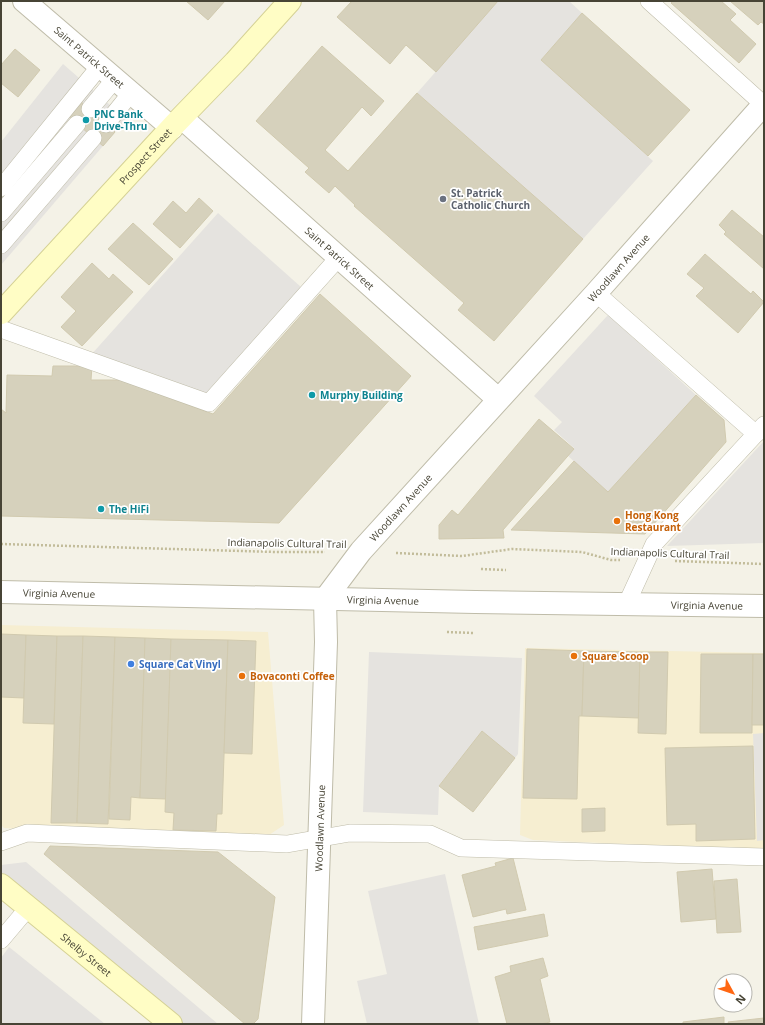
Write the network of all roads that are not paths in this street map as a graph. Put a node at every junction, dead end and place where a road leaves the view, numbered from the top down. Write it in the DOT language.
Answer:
graph roads {
  1 [pos="24,1"];
  2 [pos="290,1"];
  3 [pos="649,1"];
  4 [pos="115,79"];
  5 [pos="764,104"];
  6 [pos="90,110"];
  7 [pos="177,123"];
  8 [pos="77,124"];
  9 [pos="106,124"];
  10 [pos="93,138"];
  11 [pos="1,188"];
  12 [pos="1,214"];
  13 [pos="1,245"];
  14 [pos="339,257"];
  15 [pos="596,293"];
  16 [pos="1,313"];
  17 [pos="1,329"];
  18 [pos="498,399"];
  19 [pos="760,430"];
  20 [pos="1,592"];
  21 [pos="325,599"];
  22 [pos="627,603"];
  23 [pos="764,606"];
  24 [pos="319,838"];
  25 [pos="1,842"];
  26 [pos="764,857"];
  27 [pos="1,885"];
  28 [pos="28,908"];
  29 [pos="1,940"];
  30 [pos="171,1024"];
  31 [pos="313,1024"];
  1 -- 4 [label="street, Saint Patrick Street"];
  2 -- 7 [label="main road, Prospect Street"];
  3 -- 5 [label="lane"];
  4 -- 6 [label="lane"];
  4 -- 7 [label="street, Saint Patrick Street"];
  4 -- 9 [label="lane"];
  4 -- 11 [label="lane"];
  5 -- 15 [label="street, Woodlawn Avenue"];
  7 -- 14 [label="street, Saint Patrick Street"];
  7 -- 16 [label="main road, Prospect Street"];
  8 -- 12 [label="lane"];
  10 -- 13 [label="lane"];
  14 -- 17 [label="lane"];
  14 -- 18 [label="street, Saint Patrick Street"];
  15 -- 18 [label="street, Woodlawn Avenue"];
  15 -- 19 [label="lane"];
  18 -- 21 [label="street, Woodlawn Avenue"];
  19 -- 22 [label="lane"];
  20 -- 21 [label="street, Virginia Avenue"];
  21 -- 22 [label="street, Virginia Avenue"];
  21 -- 24 [label="street, Woodlawn Avenue"];
  22 -- 23 [label="street, Virginia Avenue"];
  24 -- 25 [label="lane"];
  24 -- 26 [label="lane"];
  24 -- 31 [label="street, Woodlawn Avenue"];
  27 -- 28 [label="main road, Shelby Street"];
  28 -- 29 [label="lane"];
  28 -- 30 [label="main road, Shelby Street"];
}
